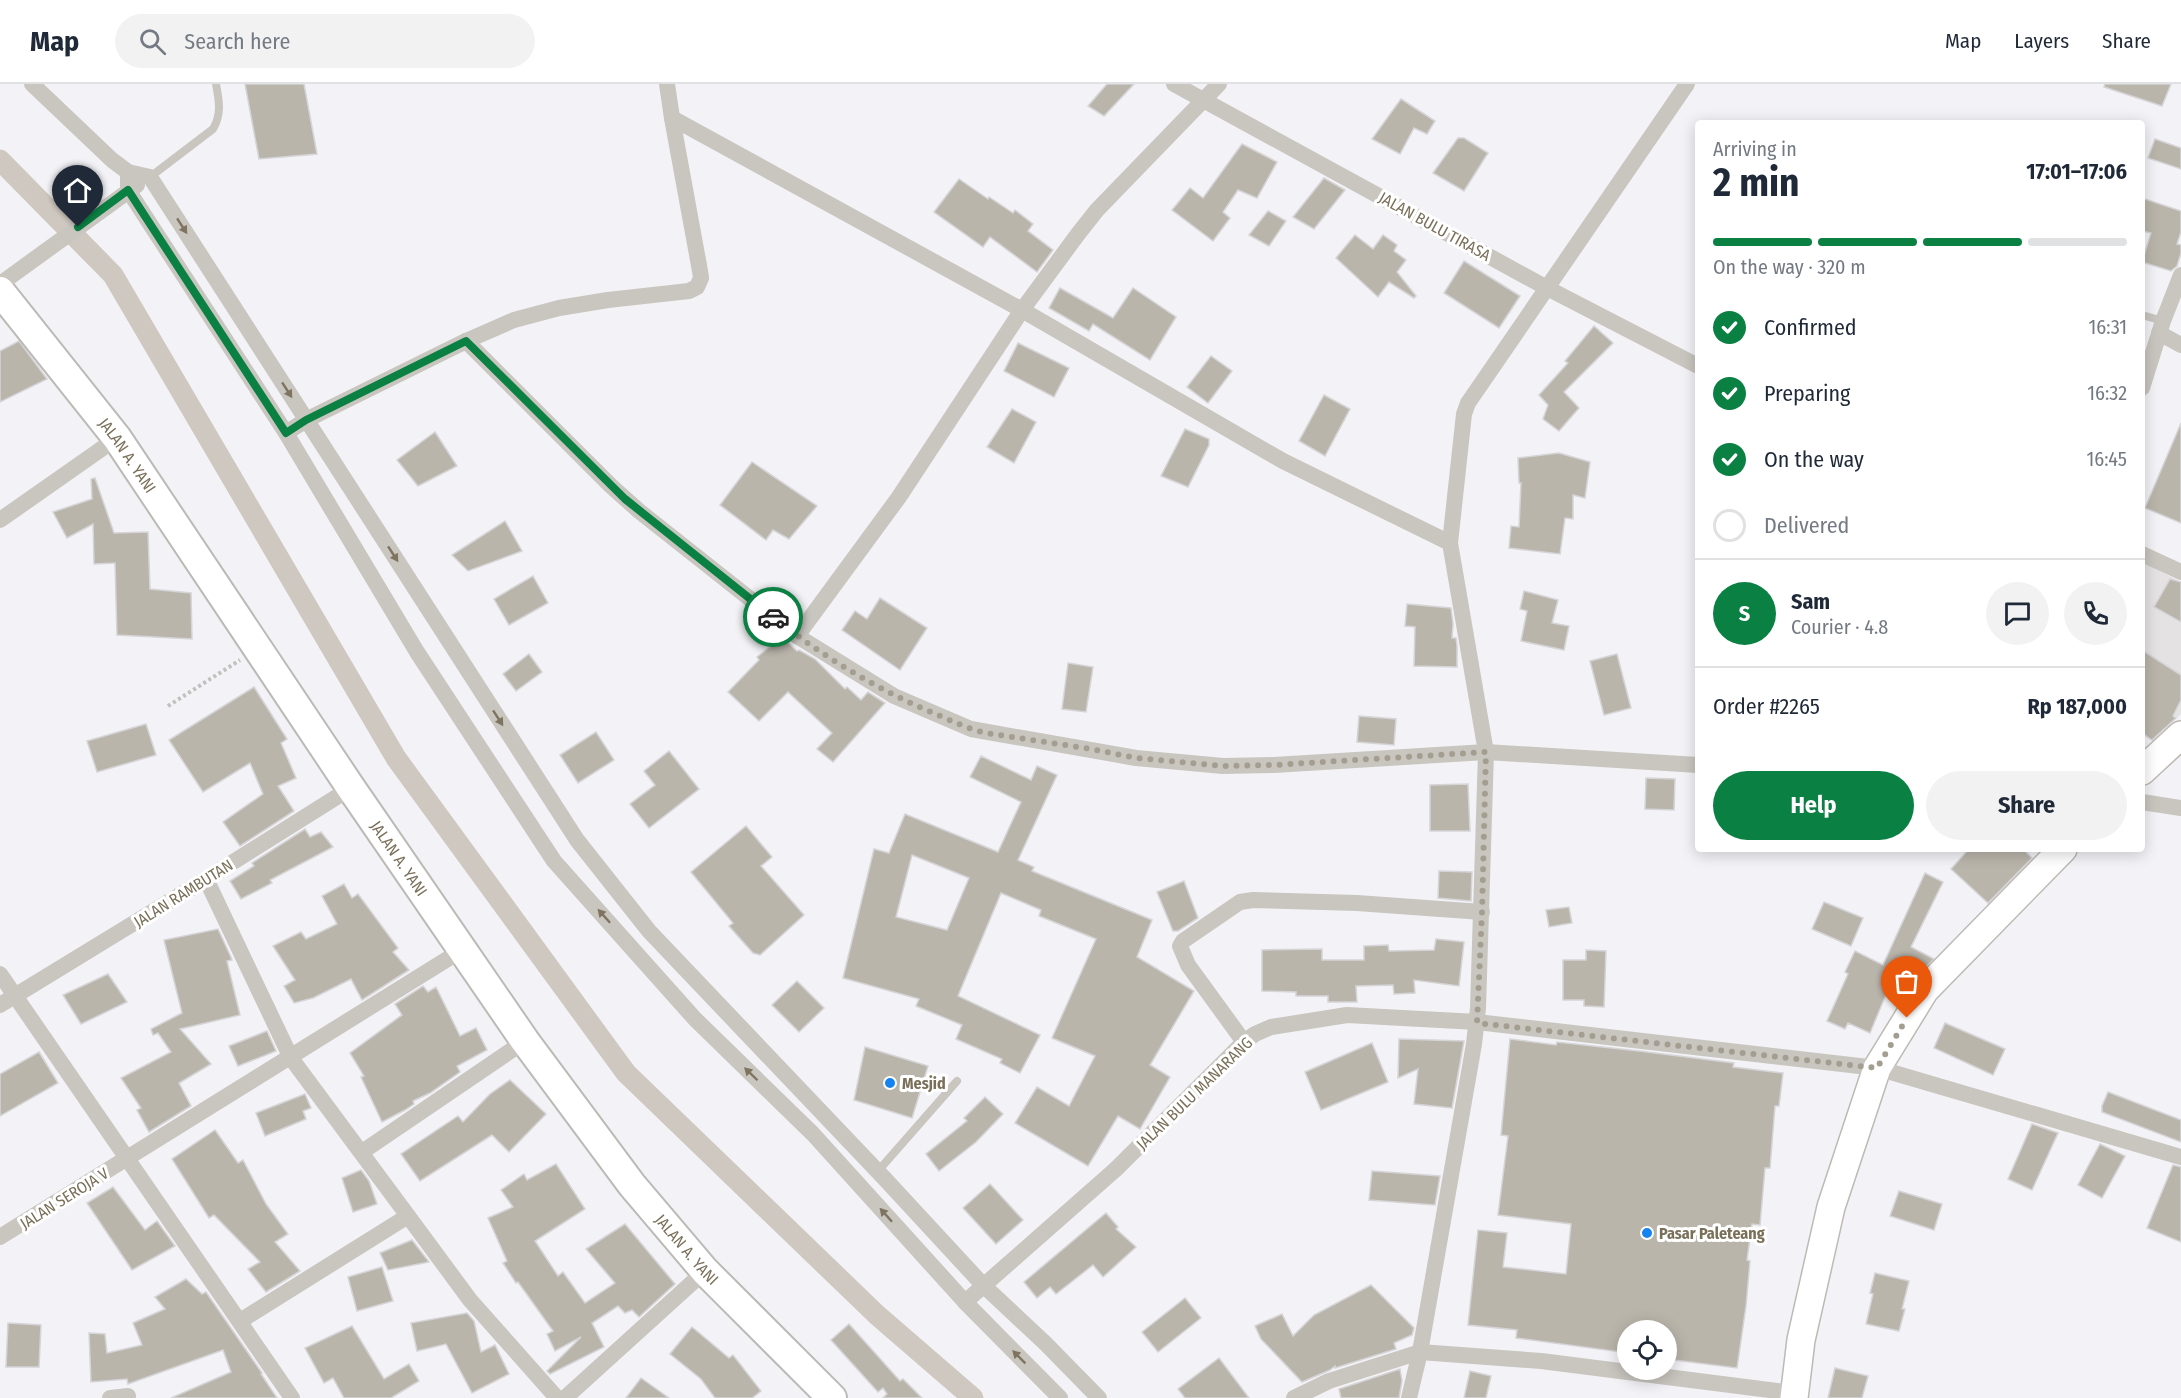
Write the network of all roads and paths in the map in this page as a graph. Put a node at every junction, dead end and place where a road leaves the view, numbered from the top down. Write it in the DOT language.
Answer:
graph roads {
  1 [pos="32,84"];
  2 [pos="216,84"];
  3 [pos="667,84"];
  4 [pos="1174,84"];
  5 [pos="1219,84"];
  6 [pos="1687,84"];
  7 [pos="1205,100"];
  8 [pos="672,118"];
  9 [pos="128,172"];
  10 [pos="150,177"];
  11 [pos="123,195"];
  12 [pos="2181,275"];
  13 [pos="0,284"];
  14 [pos="1547,288"];
  15 [pos="0,291"];
  16 [pos="1022,310"];
  17 [pos="2145,317"];
  18 [pos="2161,327"];
  19 [pos="466,341"];
  20 [pos="2181,345"];
  21 [pos="1695,364"];
  22 [pos="2145,378"];
  23 [pos="306,420"];
  24 [pos="286,433"];
  25 [pos="117,438"];
  26 [pos="0,520"];
  27 [pos="1450,543"];
  28 [pos="2145,555"];
  29 [pos="2181,572"];
  30 [pos="797,636"];
  31 [pos="258,649"];
  32 [pos="168,706"];
  33 [pos="2181,735"];
  34 [pos="1486,752"];
  35 [pos="1695,765"];
  36 [pos="2145,768"];
  37 [pos="351,788"];
  38 [pos="2145,802"];
  39 [pos="2181,808"];
  40 [pos="2057,852"];
  41 [pos="206,879"];
  42 [pos="1482,912"];
  43 [pos="649,931"];
  44 [pos="632,946"];
  45 [pos="462,950"];
  46 [pos="0,974"];
  47 [pos="7,1001"];
  48 [pos="1477,1023"];
  49 [pos="525,1041"];
  50 [pos="1244,1042"];
  51 [pos="291,1058"];
  52 [pos="1877,1068"];
  53 [pos="957,1081"];
  54 [pos="362,1152"];
  55 [pos="2181,1157"];
  56 [pos="127,1159"];
  57 [pos="882,1175"];
  58 [pos="867,1195"];
  59 [pos="408,1216"];
  60 [pos="0,1237"];
  61 [pos="705,1271"];
  62 [pos="983,1285"];
  63 [pos="965,1302"];
  64 [pos="240,1321"];
  65 [pos="1420,1352"];
  66 [pos="128,1396"];
  67 [pos="1793,1396"];
  68 [pos="110,1398"];
  69 [pos="292,1398"];
  70 [pos="557,1398"];
  71 [pos="565,1398"];
  72 [pos="832,1398"];
  73 [pos="1060,1398"];
  74 [pos="1099,1398"];
  75 [pos="1294,1398"];
  76 [pos="1409,1398"];
  1 -- 9 [label="street"];
  2 -- 10 [label="lane"];
  3 -- 8 [label="street"];
  4 -- 7 [label="street, JALAN BULU TIRASA"];
  5 -- 7 [label="street"];
  6 -- 14 [label="street"];
  7 -- 14 [label="street, JALAN BULU TIRASA"];
  7 -- 16 [label="street"];
  8 -- 16 [label="street"];
  8 -- 19 [label="street"];
  9 -- 10 [label="street"];
  9 -- 11 [label="street"];
  10 -- 11 [label="street"];
  10 -- 23 [label="street, one-way"];
  11 -- 13 [label="street"];
  11 -- 24 [label="street"];
  12 -- 18 [label="street"];
  14 -- 21 [label="street, JALAN BULU TIRASA"];
  14 -- 27 [label="street"];
  15 -- 25 [label="highway, JALAN A. YANI"];
  16 -- 27 [label="street"];
  16 -- 30 [label="street"];
  17 -- 18 [label="lane"];
  18 -- 20 [label="street"];
  18 -- 22 [label="street"];
  19 -- 23 [label="street"];
  19 -- 30 [label="street"];
  23 -- 24 [label="street"];
  23 -- 43 [label="street, one-way"];
  44 -- 24 [label="street, one-way"];
  25 -- 26 [label="street"];
  25 -- 31 [label="highway, JALAN A. YANI"];
  27 -- 34 [label="street"];
  28 -- 29 [label="street"];
  30 -- 34 [label="street"];
  31 -- 32 [label="path"];
  31 -- 37 [label="highway, JALAN A. YANI"];
  33 -- 36 [label="main road"];
  34 -- 35 [label="street"];
  34 -- 42 [label="street"];
  37 -- 41 [label="street, JALAN RAMBUTAN"];
  37 -- 45 [label="highway, JALAN A. YANI"];
  38 -- 39 [label="street"];
  40 -- 52 [label="main road"];
  41 -- 47 [label="street, JALAN RAMBUTAN"];
  41 -- 51 [label="street"];
  42 -- 48 [label="street"];
  42 -- 50 [label="street"];
  43 -- 44 [label="street"];
  43 -- 57 [label="street"];
  58 -- 44 [label="street, one-way"];
  45 -- 49 [label="highway, JALAN A. YANI"];
  45 -- 51 [label="street, JALAN SEROJA V"];
  46 -- 47 [label="street"];
  47 -- 56 [label="street"];
  48 -- 50 [label="street, JALAN BULU MANARANG"];
  48 -- 52 [label="street, JALAN BULU MANARANG"];
  48 -- 65 [label="street"];
  49 -- 54 [label="street"];
  49 -- 61 [label="highway, JALAN A. YANI"];
  50 -- 62 [label="street, JALAN BULU MANARANG"];
  51 -- 54 [label="street"];
  51 -- 56 [label="street, JALAN SEROJA V"];
  52 -- 55 [label="street, JALAN BULU MANARANG"];
  52 -- 67 [label="main road"];
  53 -- 57 [label="lane"];
  54 -- 59 [label="street"];
  56 -- 60 [label="street, JALAN SEROJA V"];
  56 -- 64 [label="street"];
  57 -- 58 [label="street"];
  57 -- 62 [label="street"];
  63 -- 58 [label="street, one-way"];
  59 -- 64 [label="street"];
  59 -- 70 [label="street"];
  61 -- 71 [label="street"];
  61 -- 72 [label="highway, JALAN A. YANI"];
  62 -- 63 [label="street, JALAN BULU MANARANG"];
  62 -- 74 [label="street"];
  73 -- 63 [label="street, one-way"];
  64 -- 69 [label="street"];
  65 -- 67 [label="street"];
  65 -- 75 [label="street"];
  65 -- 76 [label="street"];
  66 -- 68 [label="street"];
}
